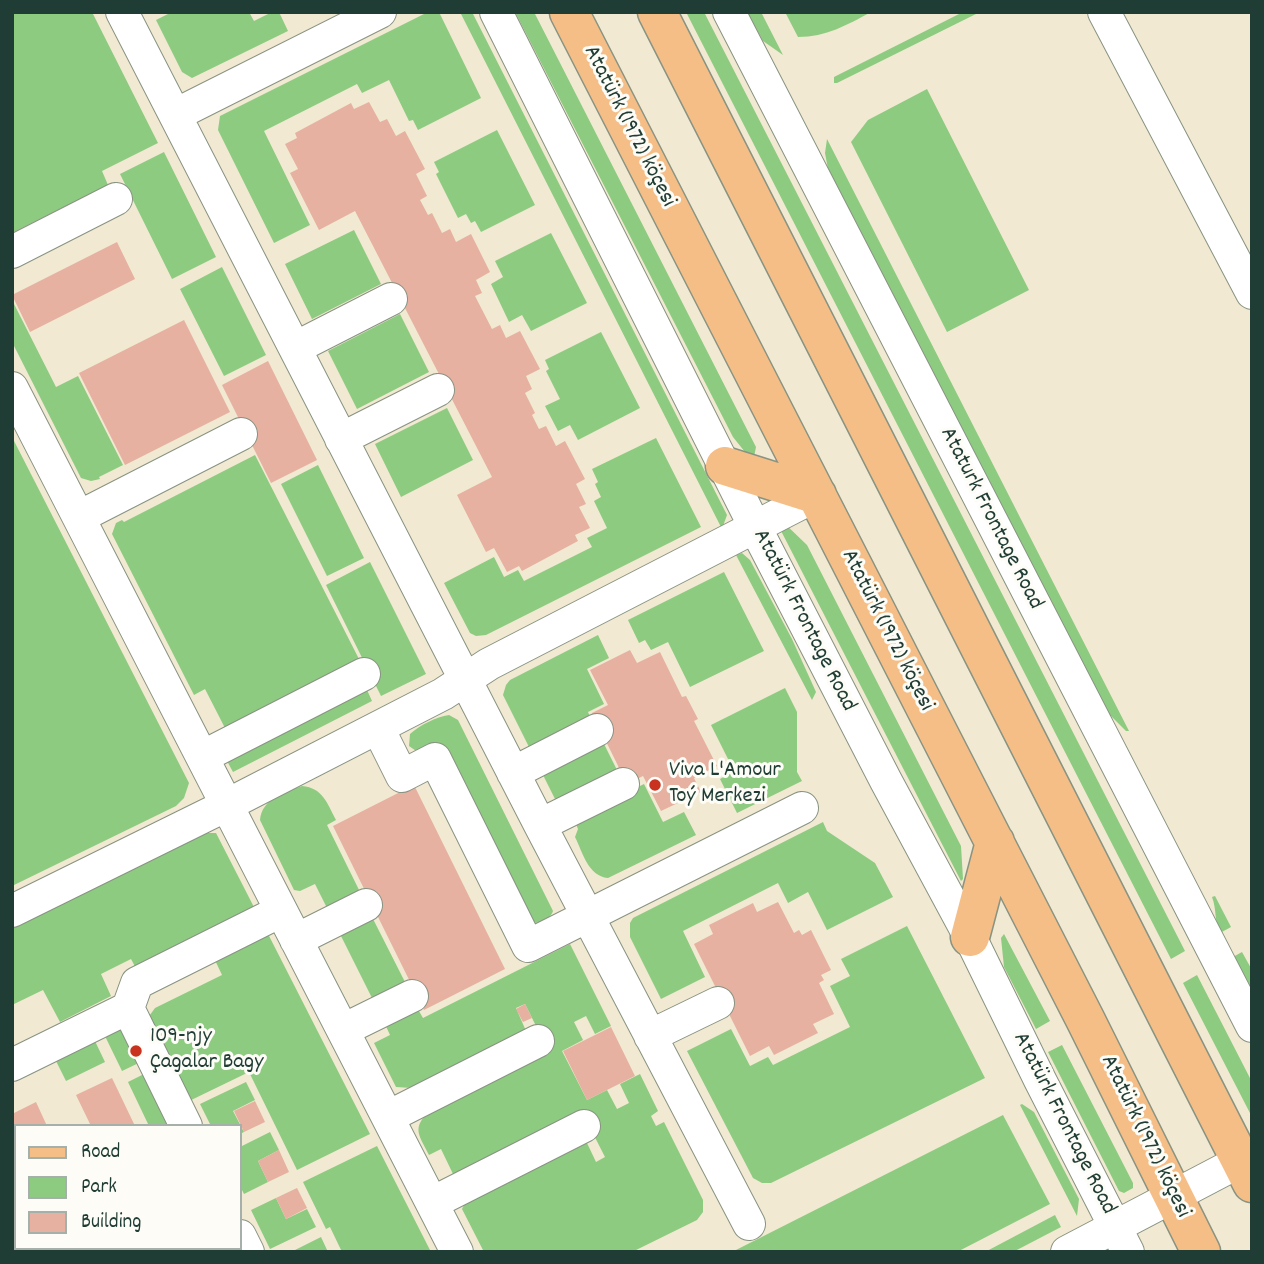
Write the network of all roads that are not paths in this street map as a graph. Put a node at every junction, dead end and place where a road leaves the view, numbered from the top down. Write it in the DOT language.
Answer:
graph roads {
  1 [pos="380,12"];
  2 [pos="496,12"];
  3 [pos="569,12"];
  4 [pos="657,12"];
  5 [pos="729,12"];
  6 [pos="1104,12"];
  7 [pos="133,16"];
  8 [pos="175,115"];
  9 [pos="116,199"];
  10 [pos="12,252"];
  11 [pos="1252,293"];
  12 [pos="391,299"];
  13 [pos="295,348"];
  14 [pos="12,388"];
  15 [pos="438,390"];
  16 [pos="241,434"];
  17 [pos="341,439"];
  18 [pos="724,466"];
  19 [pos="817,495"];
  20 [pos="79,517"];
  21 [pos="755,527"];
  22 [pos="364,674"];
  23 [pos="465,680"];
  24 [pos="378,728"];
  25 [pos="597,730"];
  26 [pos="202,757"];
  27 [pos="513,773"];
  28 [pos="622,784"];
  29 [pos="227,805"];
  30 [pos="802,808"];
  31 [pos="540,825"];
  32 [pos="995,842"];
  33 [pos="366,905"];
  34 [pos="12,911"];
  35 [pos="281,911"];
  36 [pos="587,916"];
  37 [pos="970,937"];
  38 [pos="296,940"];
  39 [pos="412,996"];
  40 [pos="718,1003"];
  41 [pos="128,1008"];
  42 [pos="1252,1026"];
  43 [pos="343,1030"];
  44 [pos="650,1037"];
  45 [pos="538,1041"];
  46 [pos="12,1065"];
  47 [pos="388,1117"];
  48 [pos="185,1124"];
  49 [pos="584,1126"];
  50 [pos="1248,1166"];
  51 [pos="1174,1196"];
  52 [pos="432,1203"];
  53 [pos="749,1224"];
  54 [pos="1122,1239"];
  55 [pos="457,1252"];
  56 [pos="1067,1252"];
  57 [pos="1201,1252"];
  1 -- 8 [label="street"];
  2 -- 18 [label="street, Atatürk Frontage Road"];
  3 -- 19 [label="main road, Atatürk (1972) köçesi"];
  4 -- 50 [label="main road"];
  5 -- 42 [label="street, Ataturk Frontage Road"];
  6 -- 11 [label="street"];
  7 -- 8 [label="street"];
  8 -- 13 [label="street"];
  9 -- 10 [label="street"];
  12 -- 13 [label="street"];
  13 -- 17 [label="street"];
  14 -- 20 [label="street"];
  15 -- 17 [label="street"];
  16 -- 20 [label="street"];
  17 -- 23 [label="street"];
  18 -- 19 [label="main road"];
  18 -- 21 [label="street, Atatürk Frontage Road"];
  19 -- 21 [label="street"];
  19 -- 32 [label="main road, Atatürk (1972) köçesi"];
  20 -- 26 [label="street"];
  21 -- 23 [label="street"];
  21 -- 37 [label="street, Atatürk Frontage Road"];
  22 -- 26 [label="street"];
  23 -- 24 [label="street"];
  23 -- 27 [label="street"];
  24 -- 29 [label="street"];
  24 -- 36 [label="street"];
  25 -- 27 [label="street"];
  26 -- 29 [label="street"];
  27 -- 31 [label="street"];
  28 -- 31 [label="street"];
  29 -- 34 [label="street"];
  29 -- 35 [label="street"];
  30 -- 36 [label="street"];
  31 -- 36 [label="street"];
  32 -- 37 [label="main road"];
  32 -- 51 [label="main road, Atatürk (1972) köçesi"];
  33 -- 38 [label="street"];
  35 -- 38 [label="street"];
  35 -- 41 [label="street"];
  36 -- 44 [label="street"];
  37 -- 54 [label="street, Atatürk Frontage Road"];
  38 -- 43 [label="street"];
  39 -- 43 [label="street"];
  40 -- 44 [label="street"];
  41 -- 46 [label="street"];
  41 -- 48 [label="street"];
  43 -- 47 [label="street"];
  44 -- 53 [label="street"];
  45 -- 47 [label="street"];
  47 -- 52 [label="street"];
  49 -- 52 [label="street"];
  50 -- 51 [label="street"];
  51 -- 54 [label="street"];
  51 -- 57 [label="main road, Atatürk (1972) köçesi"];
  52 -- 55 [label="street"];
  54 -- 56 [label="street"];
}
